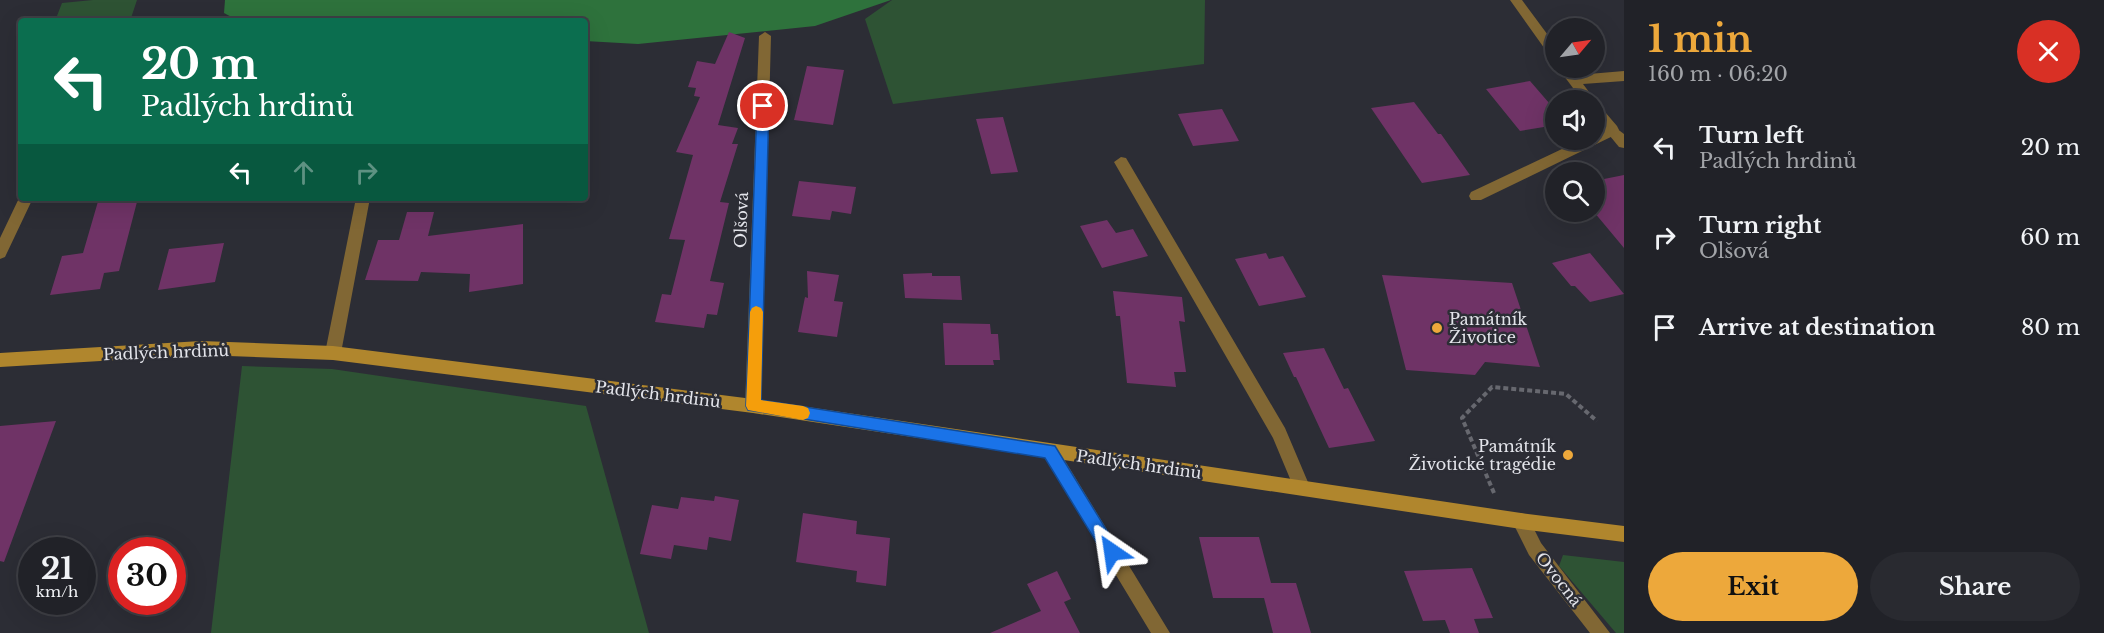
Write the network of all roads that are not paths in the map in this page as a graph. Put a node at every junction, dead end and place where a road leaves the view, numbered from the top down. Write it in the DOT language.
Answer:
graph roads {
  1 [pos="1516,0"];
  2 [pos="765,36"];
  3 [pos="1545,41"];
  4 [pos="1624,76"];
  5 [pos="1573,80"];
  6 [pos="1581,90"];
  7 [pos="1605,121"];
  8 [pos="1612,130"];
  9 [pos="1605,133"];
  10 [pos="1624,143"];
  11 [pos="1570,150"];
  12 [pos="1121,162"];
  13 [pos="1476,196"];
  14 [pos="25,201"];
  15 [pos="362,201"];
  16 [pos="0,253"];
  17 [pos="333,353"];
  18 [pos="0,360"];
  19 [pos="753,406"];
  20 [pos="1050,451"];
  21 [pos="1302,487"];
  22 [pos="1513,520"];
  23 [pos="1624,534"];
  24 [pos="1161,633"];
  25 [pos="1601,633"];
  1 -- 3 [label="street"];
  2 -- 19 [label="street, Olšová"];
  4 -- 5 [label="street"];
  5 -- 6 [label="street"];
  7 -- 8 [label="street"];
  8 -- 9 [label="street"];
  8 -- 10 [label="street"];
  11 -- 13 [label="street"];
  12 -- 21 [label="street"];
  14 -- 16 [label="street"];
  15 -- 17 [label="street"];
  17 -- 18 [label="street, Padlých hrdinů"];
  17 -- 19 [label="street, Padlých hrdinů"];
  19 -- 20 [label="street, Padlých hrdinů"];
  20 -- 21 [label="street, Padlých hrdinů"];
  20 -- 24 [label="street"];
  21 -- 22 [label="street, Padlých hrdinů"];
  22 -- 23 [label="street, Padlých hrdinů"];
  22 -- 25 [label="street, Ovocná"];
}
